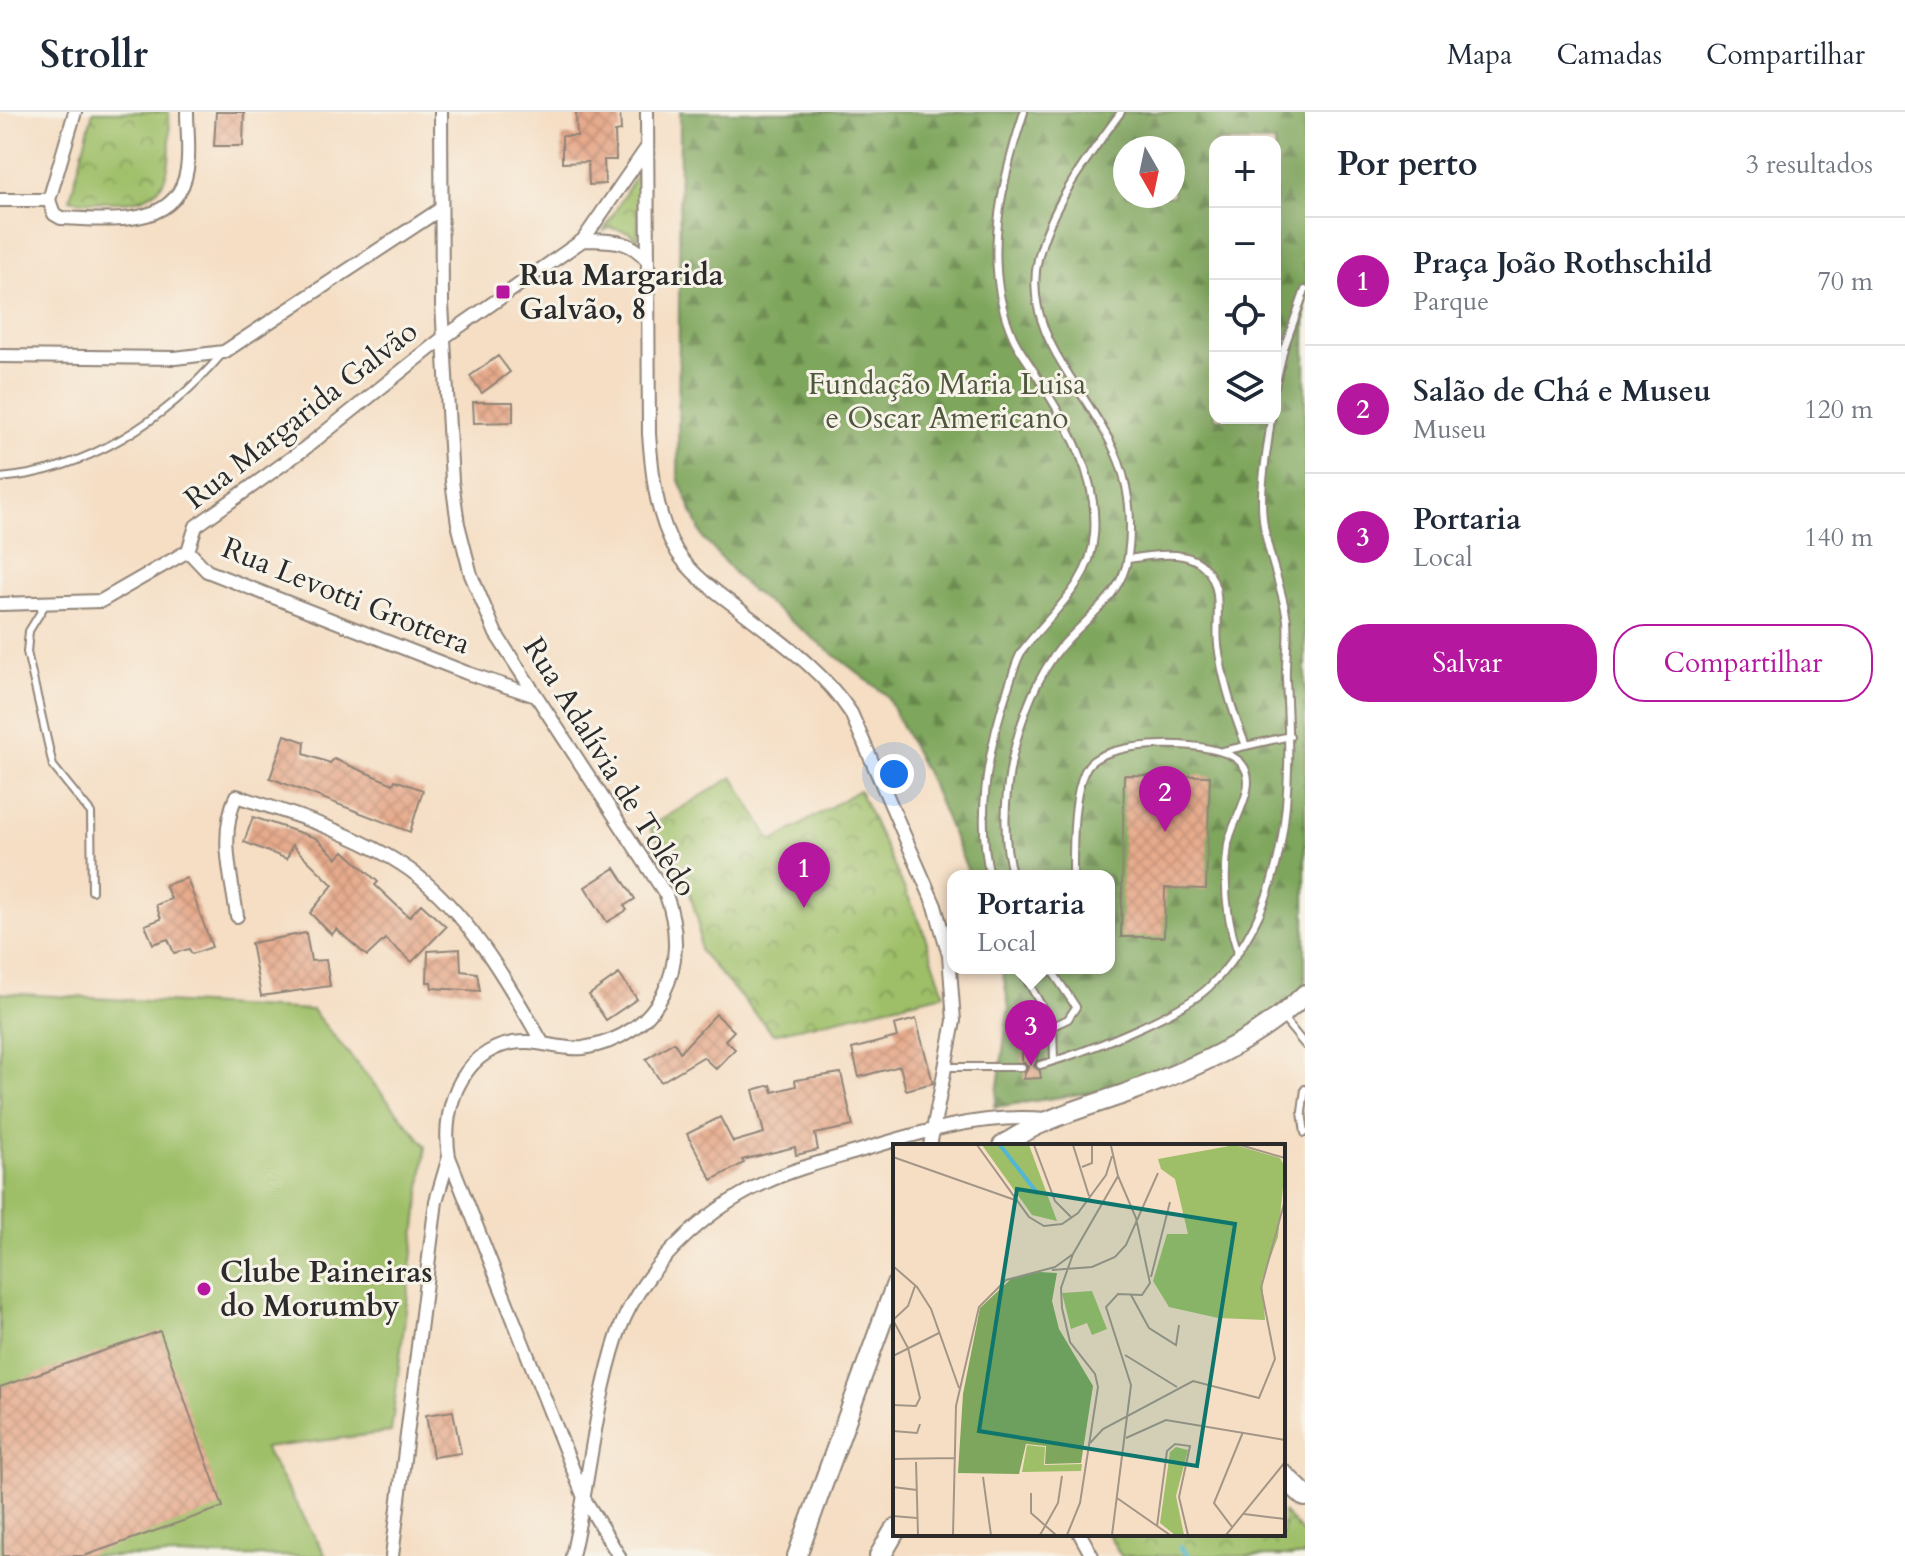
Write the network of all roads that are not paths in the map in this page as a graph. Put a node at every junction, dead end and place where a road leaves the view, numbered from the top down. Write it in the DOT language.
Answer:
graph roads {
  1 [pos="75,112"];
  2 [pos="187,112"];
  3 [pos="441,112"];
  4 [pos="647,112"];
  5 [pos="1024,112"];
  6 [pos="1121,112"];
  7 [pos="647,146"];
  8 [pos="0,200"];
  9 [pos="49,200"];
  10 [pos="439,210"];
  11 [pos="583,240"];
  12 [pos="647,260"];
  13 [pos="1305,290"];
  14 [pos="443,338"];
  15 [pos="224,352"];
  16 [pos="0,356"];
  17 [pos="1281,361"];
  18 [pos="1270,424"];
  19 [pos="0,478"];
  20 [pos="188,551"];
  21 [pos="1128,559"];
  22 [pos="0,604"];
  23 [pos="45,605"];
  24 [pos="536,696"];
  25 [pos="1290,736"];
  26 [pos="1246,746"];
  27 [pos="1222,751"];
  28 [pos="989,870"];
  29 [pos="1012,870"];
  30 [pos="1073,870"];
  31 [pos="92,891"];
  32 [pos="237,916"];
  33 [pos="947,948"];
  34 [pos="1238,953"];
  35 [pos="951,974"];
  36 [pos="1023,974"];
  37 [pos="1054,974"];
  38 [pos="1305,994"];
  39 [pos="1282,1017"];
  40 [pos="1053,1026"];
  41 [pos="543,1044"];
  42 [pos="1305,1045"];
  43 [pos="1054,1061"];
  44 [pos="1040,1065"];
  45 [pos="947,1067"];
  46 [pos="1022,1067"];
  47 [pos="1305,1089"];
  48 [pos="1048,1119"];
  49 [pos="934,1130"];
  50 [pos="1305,1133"];
  51 [pos="930,1144"];
  52 [pos="1005,1144"];
  53 [pos="449,1157"];
  54 [pos="893,1292"];
  55 [pos="585,1500"];
  56 [pos="893,1533"];
  57 [pos="1081,1536"];
  58 [pos="392,1556"];
  59 [pos="572,1556"];
  60 [pos="619,1556"];
  61 [pos="797,1556"];
  62 [pos="880,1556"];
  63 [pos="1092,1556"];
  1 -- 9 [label="street"];
  2 -- 9 [label="street"];
  3 -- 10 [label="street, Rua Adalívia de Tolêdo"];
  4 -- 7 [label="street"];
  5 -- 28 [label="lane"];
  6 -- 21 [label="lane"];
  7 -- 11 [label="street, Rua Margarida Galvão"];
  7 -- 12 [label="street"];
  8 -- 9 [label="street"];
  10 -- 14 [label="street, Rua Adalívia de Tolêdo"];
  10 -- 15 [label="street"];
  11 -- 12 [label="street"];
  11 -- 14 [label="street, Rua Margarida Galvão"];
  12 -- 33 [label="street"];
  13 -- 17 [label="lane"];
  14 -- 20 [label="street, Rua Margarida Galvão"];
  14 -- 24 [label="street, Rua Adalívia de Tolêdo"];
  15 -- 16 [label="street"];
  15 -- 19 [label="lane"];
  18 -- 25 [label="lane"];
  20 -- 23 [label="street, Rua Margarida Galvão"];
  20 -- 24 [label="street, Rua Levotti Grottera"];
  21 -- 26 [label="lane"];
  21 -- 29 [label="lane"];
  22 -- 23 [label="street, Rua Margarida Galvão"];
  23 -- 31 [label="lane"];
  24 -- 41 [label="street, Rua Adalívia de Tolêdo"];
  25 -- 26 [label="lane"];
  25 -- 34 [label="lane"];
  26 -- 27 [label="lane"];
  27 -- 30 [label="lane"];
  27 -- 34 [label="lane"];
  32 -- 41 [label="street"];
  34 -- 43 [label="lane"];
  35 -- 45 [label="street"];
  36 -- 40 [label="lane"];
  37 -- 40 [label="lane"];
  38 -- 39 [label="main road"];
  39 -- 42 [label="lane"];
  39 -- 48 [label="main road"];
  40 -- 43 [label="lane"];
  41 -- 53 [label="street, Rua Adalívia de Tolêdo"];
  43 -- 44 [label="lane"];
  45 -- 46 [label="lane"];
  45 -- 49 [label="street"];
  47 -- 50 [label="lane"];
  48 -- 49 [label="street"];
  48 -- 52 [label="main road"];
  49 -- 51 [label="street"];
  49 -- 55 [label="street"];
  53 -- 55 [label="street, Rua Adalívia de Tolêdo"];
  53 -- 58 [label="street"];
  54 -- 61 [label="main road"];
  55 -- 59 [label="street"];
  55 -- 60 [label="street, Rua Adalívia de Tolêdo"];
  56 -- 62 [label="main road"];
  57 -- 63 [label="street"];
}
